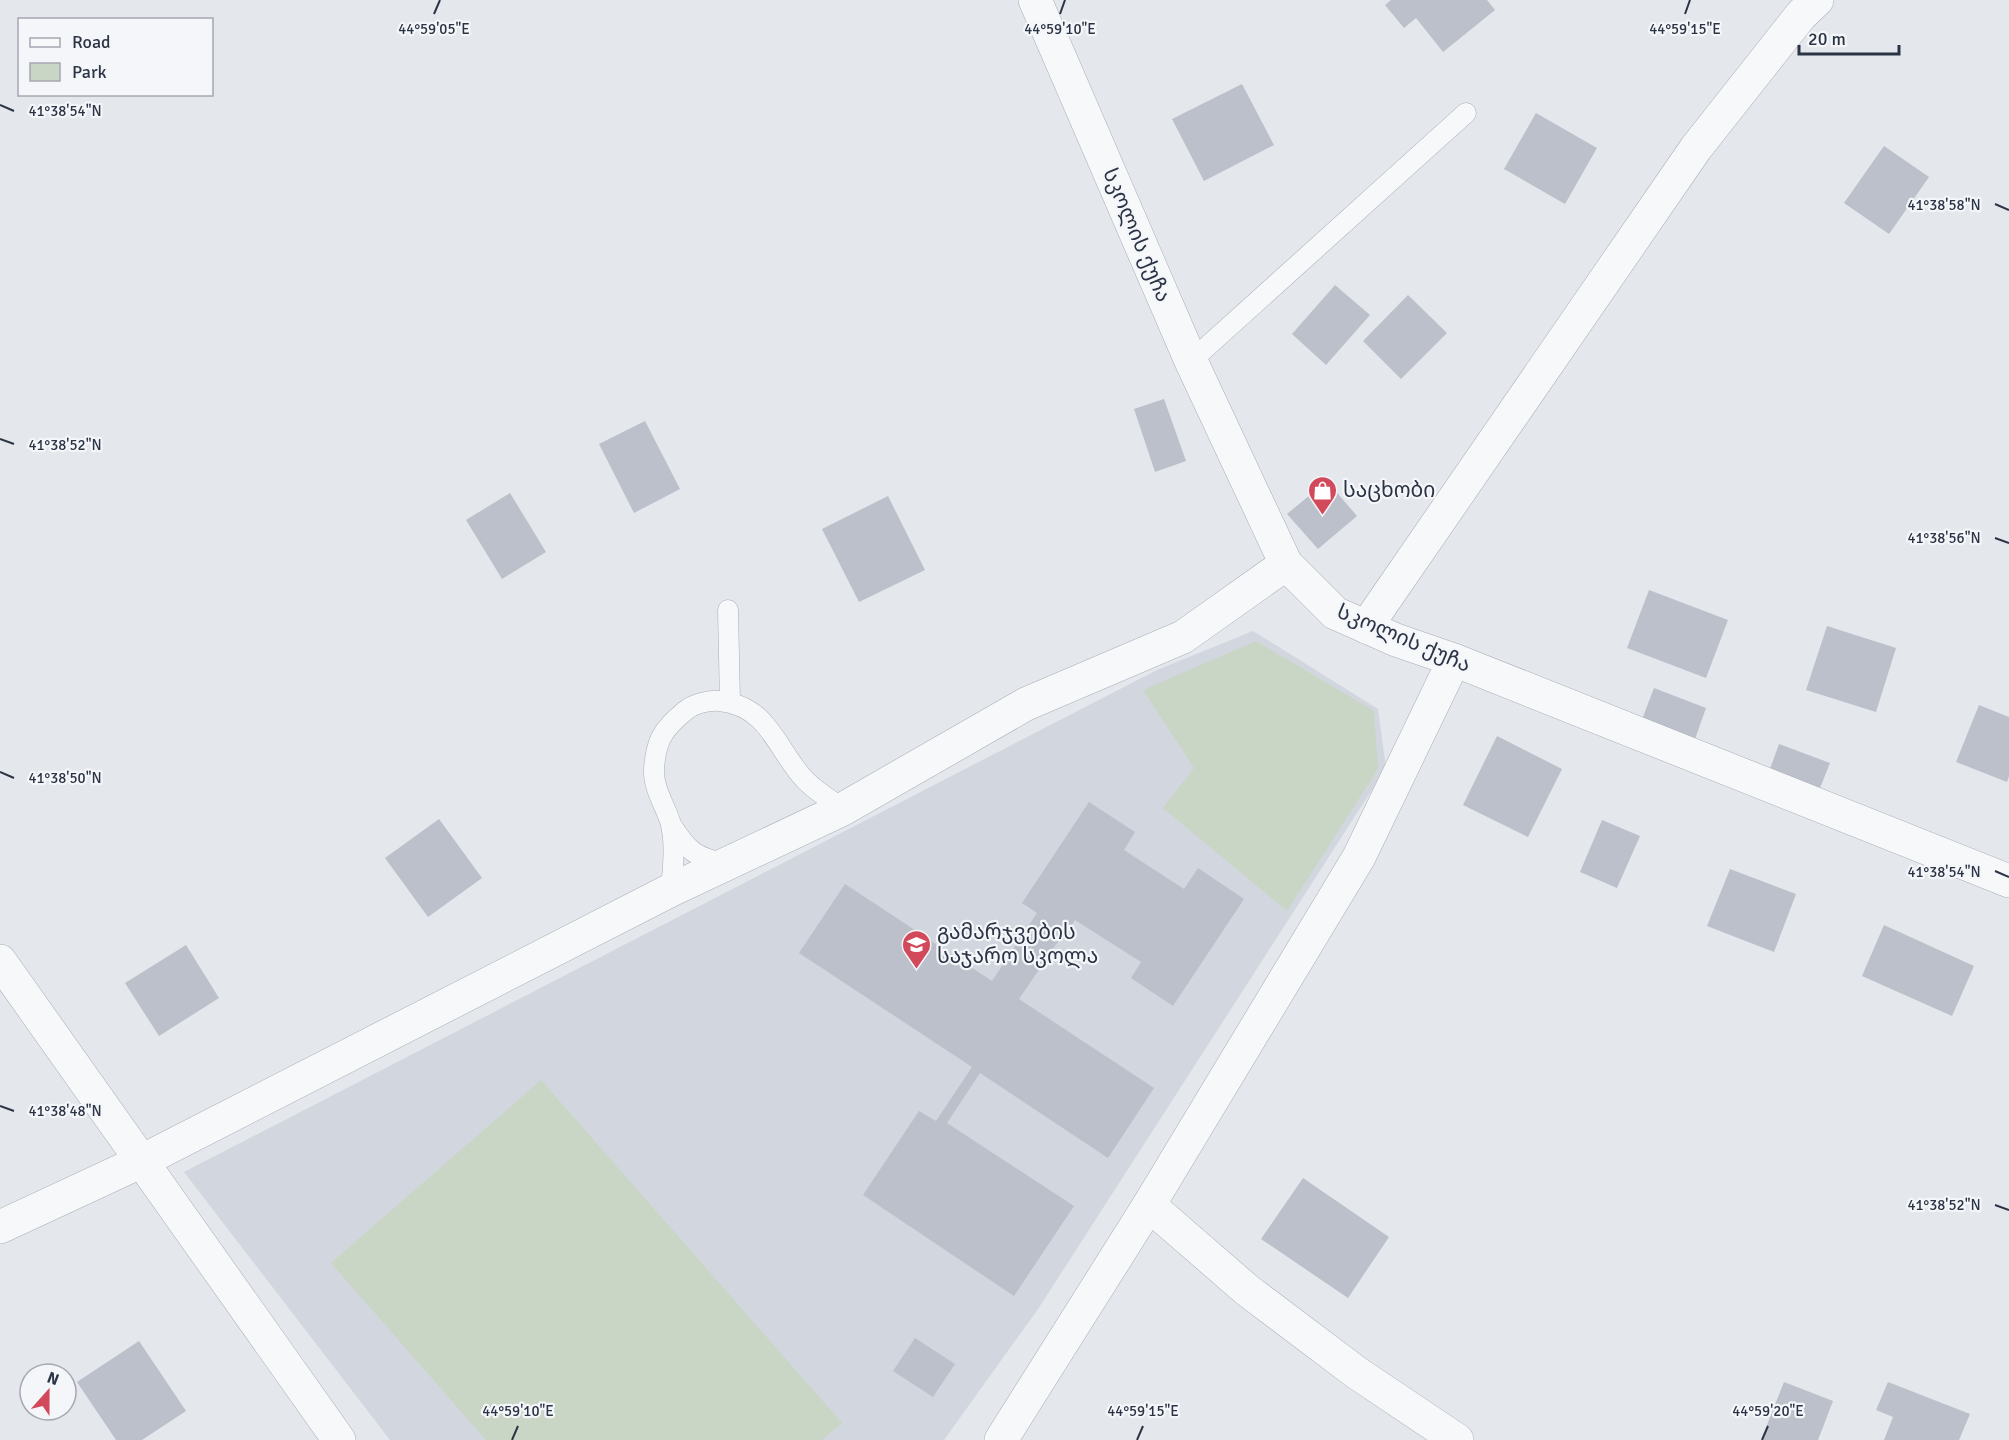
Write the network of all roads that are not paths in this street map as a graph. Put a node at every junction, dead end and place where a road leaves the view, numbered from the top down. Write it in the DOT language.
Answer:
graph roads {
  1 [pos="1035,0"];
  2 [pos="1817,0"];
  3 [pos="1466,113"];
  4 [pos="1191,361"];
  5 [pos="1286,564"];
  6 [pos="728,610"];
  7 [pos="1366,627"];
  8 [pos="1454,660"];
  9 [pos="730,702"];
  10 [pos="843,809"];
  11 [pos="670,823"];
  12 [pos="726,864"];
  13 [pos="2009,881"];
  14 [pos="671,890"];
  15 [pos="0,961"];
  16 [pos="142,1161"];
  17 [pos="1149,1205"];
  18 [pos="0,1227"];
  19 [pos="339,1440"];
  20 [pos="1000,1440"];
  21 [pos="1457,1440"];
  1 -- 4 [label="street, სკოლის ქუჩა"];
  2 -- 7 [label="street"];
  3 -- 4 [label="lane"];
  4 -- 5 [label="street, სკოლის ქუჩა"];
  5 -- 7 [label="street, სკოლის ქუჩა"];
  5 -- 10 [label="street"];
  6 -- 9 [label="lane"];
  7 -- 8 [label="street, სკოლის ქუჩა"];
  8 -- 13 [label="street, სკოლის ქუჩა"];
  8 -- 17 [label="street"];
  9 -- 10 [label="lane"];
  9 -- 11 [label="lane"];
  10 -- 12 [label="street"];
  11 -- 12 [label="lane"];
  11 -- 14 [label="lane"];
  12 -- 14 [label="street"];
  14 -- 16 [label="street"];
  15 -- 16 [label="street"];
  16 -- 18 [label="street"];
  16 -- 19 [label="street"];
  17 -- 20 [label="street"];
  17 -- 21 [label="street"];
}
